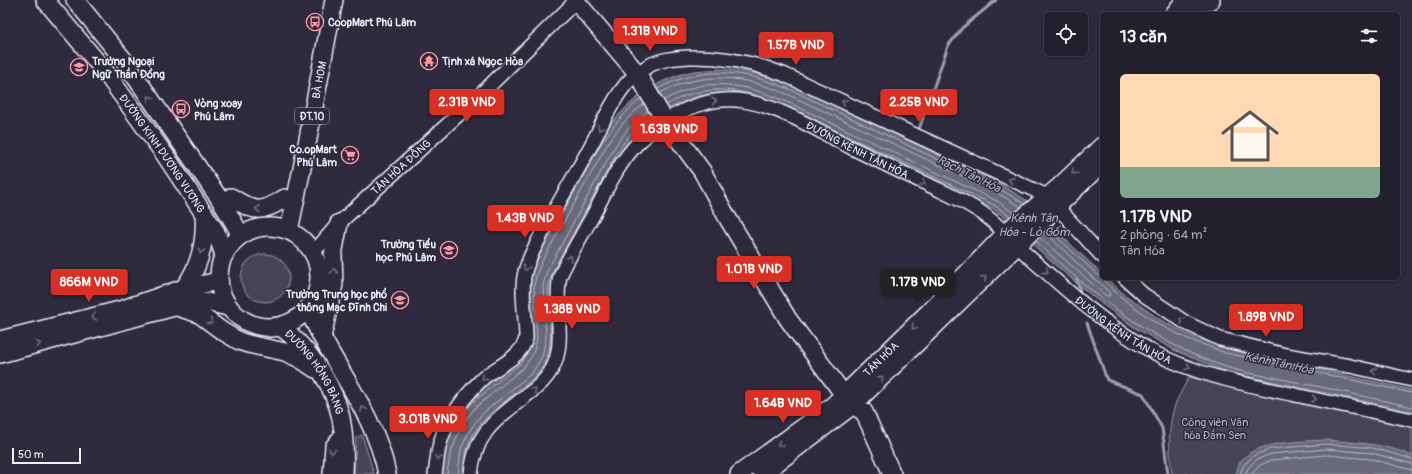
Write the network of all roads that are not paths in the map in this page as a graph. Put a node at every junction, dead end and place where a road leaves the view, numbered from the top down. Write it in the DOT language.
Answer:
graph roads {
  1 [pos="45,0"];
  2 [pos="60,0"];
  3 [pos="75,0"];
  4 [pos="88,0"];
  5 [pos="324,0"];
  6 [pos="334,0"];
  7 [pos="576,0"];
  8 [pos="1185,0"];
  9 [pos="1211,0"];
  10 [pos="1176,12"];
  11 [pos="1191,12"];
  12 [pos="637,73"];
  13 [pos="665,121"];
  14 [pos="1100,148"];
  15 [pos="1100,165"];
  16 [pos="231,197"];
  17 [pos="285,198"];
  18 [pos="1049,204"];
  19 [pos="204,213"];
  20 [pos="339,223"];
  21 [pos="284,230"];
  22 [pos="245,233"];
  23 [pos="1014,237"];
  24 [pos="226,251"];
  25 [pos="313,253"];
  26 [pos="1100,254"];
  27 [pos="1127,280"];
  28 [pos="219,281"];
  29 [pos="184,288"];
  30 [pos="175,306"];
  31 [pos="228,307"];
  32 [pos="308,309"];
  33 [pos="269,328"];
  34 [pos="322,337"];
  35 [pos="0,340"];
  36 [pos="0,354"];
  37 [pos="323,376"];
  38 [pos="1412,380"];
  39 [pos="848,400"];
  40 [pos="1412,420"];
  41 [pos="343,432"];
  42 [pos="344,466"];
  43 [pos="389,473"];
  44 [pos="330,474"];
  45 [pos="435,474"];
  46 [pos="471,474"];
  47 [pos="739,474"];
  48 [pos="762,474"];
  49 [pos="892,474"];
  1 -- 19 [label="main road, ĐƯỜNG KINH DƯƠNG VƯƠNG"];
  2 -- 24 [label="main road, ĐƯỜNG KINH DƯƠNG VƯƠNG"];
  22 -- 3 [label="main road, ĐƯỜNG KINH DƯƠNG VƯƠNG, one-way"];
  4 -- 16 [label="main road"];
  5 -- 17 [label="main road, BÀ HOM / ĐT.10"];
  6 -- 21 [label="main road, BÀ HOM / ĐT.10"];
  7 -- 12 [label="main road"];
  7 -- 20 [label="street, TÂN HÒA ĐÔNG"];
  8 -- 10 [label="main road"];
  9 -- 11 [label="main road"];
  12 -- 13 [label="main road"];
  18 -- 12 [label="street, one-way"];
  12 -- 45 [label="street, one-way"];
  13 -- 23 [label="street, ĐƯỜNG KÊNH TÂN HÓA, one-way"];
  13 -- 39 [label="main road"];
  46 -- 13 [label="street, ĐƯỜNG KÊNH TÂN HÓA, one-way"];
  14 -- 18 [label="main road, one-way"];
  15 -- 18 [label="main road"];
  17 -- 16 [label="main road, one-way"];
  16 -- 22 [label="main road"];
  17 -- 21 [label="main road, BÀ HOM / ĐT.10"];
  18 -- 23 [label="main road, TÂN HÓA"];
  18 -- 26 [label="street"];
  19 -- 24 [label="main road, ĐƯỜNG KINH DƯƠNG VƯƠNG"];
  19 -- 29 [label="main road, one-way"];
  20 -- 25 [label="street, TÂN HÒA ĐÔNG"];
  34 -- 20 [label="main road, one-way"];
  21 -- 22 [label="main road"];
  21 -- 25 [label="main road"];
  22 -- 24 [label="main road"];
  23 -- 39 [label="main road, TÂN HÓA"];
  23 -- 40 [label="street, ĐƯỜNG KÊNH TÂN HÓA, one-way"];
  24 -- 28 [label="main road"];
  25 -- 32 [label="main road"];
  38 -- 27 [label="street, one-way"];
  28 -- 29 [label="main road"];
  28 -- 31 [label="main road"];
  29 -- 35 [label="main road, one-way"];
  30 -- 31 [label="main road"];
  36 -- 30 [label="main road, one-way"];
  30 -- 37 [label="main road, one-way"];
  31 -- 33 [label="main road"];
  32 -- 33 [label="main road"];
  32 -- 34 [label="main road"];
  33 -- 37 [label="main road, ĐƯỜNG HỒNG BÀNG"];
  43 -- 34 [label="main road, one-way"];
  37 -- 41 [label="main road, ĐƯỜNG HỒNG BÀNG"];
  39 -- 47 [label="main road, TÂN HÓA, one-way"];
  39 -- 48 [label="main road, TÂN HÓA"];
  39 -- 49 [label="main road"];
  41 -- 42 [label="main road, ĐƯỜNG HỒNG BÀNG"];
  41 -- 44 [label="street, one-way"];
}
